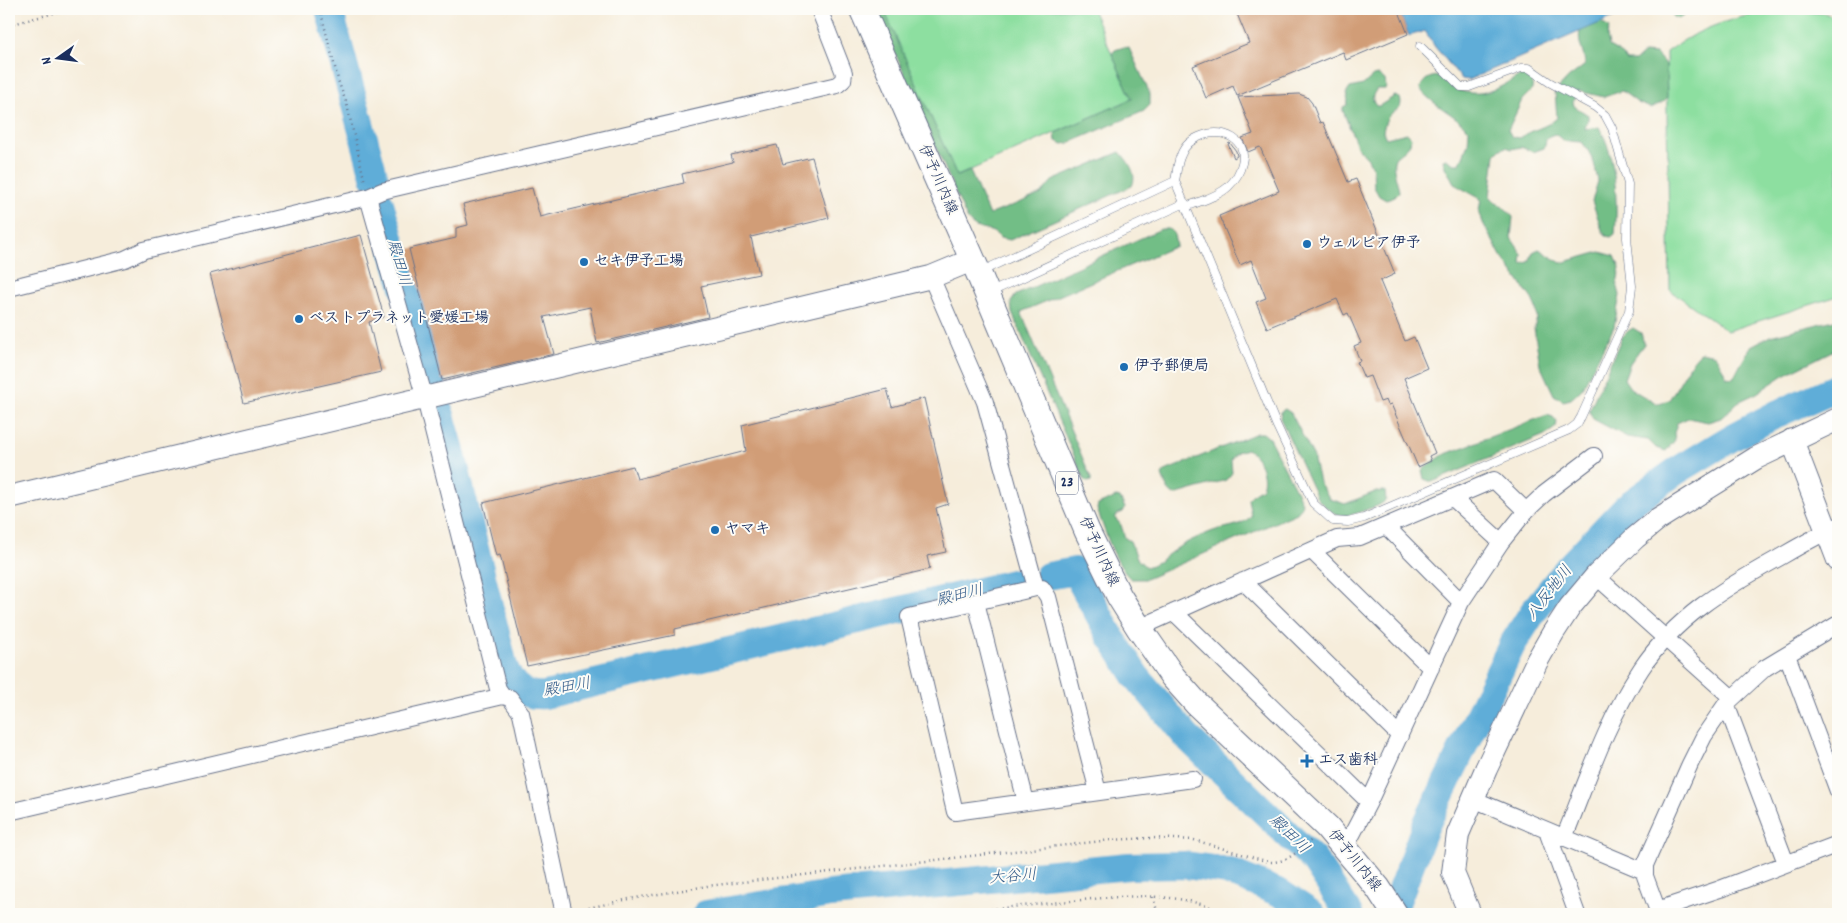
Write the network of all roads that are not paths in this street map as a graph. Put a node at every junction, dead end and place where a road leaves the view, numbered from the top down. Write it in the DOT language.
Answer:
graph roads {
  1 [pos="819,9"];
  2 [pos="862,9"];
  3 [pos="1420,46"];
  4 [pos="1175,181"];
  5 [pos="368,196"];
  6 [pos="1186,205"];
  7 [pos="979,276"];
  8 [pos="931,277"];
  9 [pos="9,288"];
  10 [pos="425,399"];
  11 [pos="1838,419"];
  12 [pos="1792,440"];
  13 [pos="1594,456"];
  14 [pos="9,497"];
  15 [pos="1453,498"];
  16 [pos="1526,511"];
  17 [pos="1386,526"];
  18 [pos="1833,528"];
  19 [pos="1501,542"];
  20 [pos="1312,551"];
  21 [pos="1838,560"];
  22 [pos="1596,576"];
  23 [pos="1243,581"];
  24 [pos="1036,588"];
  25 [pos="976,602"];
  26 [pos="1461,602"];
  27 [pos="1174,612"];
  28 [pos="1838,624"];
  29 [pos="1139,628"];
  30 [pos="1665,640"];
  31 [pos="1787,655"];
  32 [pos="1431,668"];
  33 [pos="503,696"];
  34 [pos="1728,701"];
  35 [pos="1400,736"];
  36 [pos="1193,779"];
  37 [pos="1838,791"];
  38 [pos="1098,792"];
  39 [pos="1473,799"];
  40 [pos="1026,802"];
  41 [pos="1369,802"];
  42 [pos="9,812"];
  43 [pos="1547,831"];
  44 [pos="1564,838"];
  45 [pos="1838,844"];
  46 [pos="1345,848"];
  47 [pos="1786,863"];
  48 [pos="1644,871"];
  49 [pos="1658,912"];
  50 [pos="564,914"];
  51 [pos="1395,914"];
  52 [pos="1470,914"];
  53 [pos="1577,914"];
  1 -- 5 [label="street"];
  2 -- 7 [label="main road, 伊予川内線 / 23"];
  3 -- 6 [label="lane"];
  4 -- 6 [label="lane"];
  4 -- 6 [label="lane"];
  4 -- 7 [label="lane"];
  5 -- 9 [label="street"];
  5 -- 10 [label="street"];
  6 -- 7 [label="lane"];
  7 -- 8 [label="street"];
  7 -- 29 [label="main road, 伊予川内線 / 23"];
  8 -- 10 [label="street"];
  8 -- 24 [label="street"];
  10 -- 14 [label="street"];
  10 -- 33 [label="street"];
  11 -- 12 [label="street"];
  12 -- 18 [label="street"];
  12 -- 22 [label="street"];
  13 -- 16 [label="street"];
  15 -- 16 [label="street"];
  15 -- 17 [label="street"];
  15 -- 19 [label="street"];
  16 -- 19 [label="street"];
  17 -- 20 [label="street"];
  17 -- 26 [label="street"];
  18 -- 21 [label="street"];
  18 -- 30 [label="street"];
  19 -- 26 [label="street"];
  20 -- 23 [label="street"];
  20 -- 32 [label="street"];
  22 -- 30 [label="street"];
  22 -- 39 [label="street"];
  23 -- 27 [label="street"];
  23 -- 35 [label="street"];
  24 -- 25 [label="street"];
  24 -- 38 [label="street"];
  25 -- 40 [label="street"];
  25 -- 40 [label="street"];
  26 -- 32 [label="street"];
  27 -- 29 [label="street"];
  27 -- 41 [label="street"];
  28 -- 31 [label="street"];
  29 -- 46 [label="main road, 伊予川内線 / 23"];
  30 -- 34 [label="street"];
  30 -- 44 [label="street"];
  31 -- 34 [label="street"];
  31 -- 37 [label="street"];
  32 -- 35 [label="street"];
  33 -- 42 [label="street"];
  33 -- 50 [label="street"];
  34 -- 47 [label="street"];
  34 -- 48 [label="street"];
  35 -- 41 [label="street"];
  36 -- 38 [label="street"];
  38 -- 40 [label="street"];
  39 -- 43 [label="street"];
  39 -- 52 [label="street"];
  41 -- 46 [label="street"];
  43 -- 44 [label="street"];
  43 -- 53 [label="street"];
  44 -- 48 [label="street"];
  45 -- 47 [label="street"];
  46 -- 51 [label="main road, 伊予川内線 / 23"];
  47 -- 49 [label="street"];
  48 -- 49 [label="street"];
}
